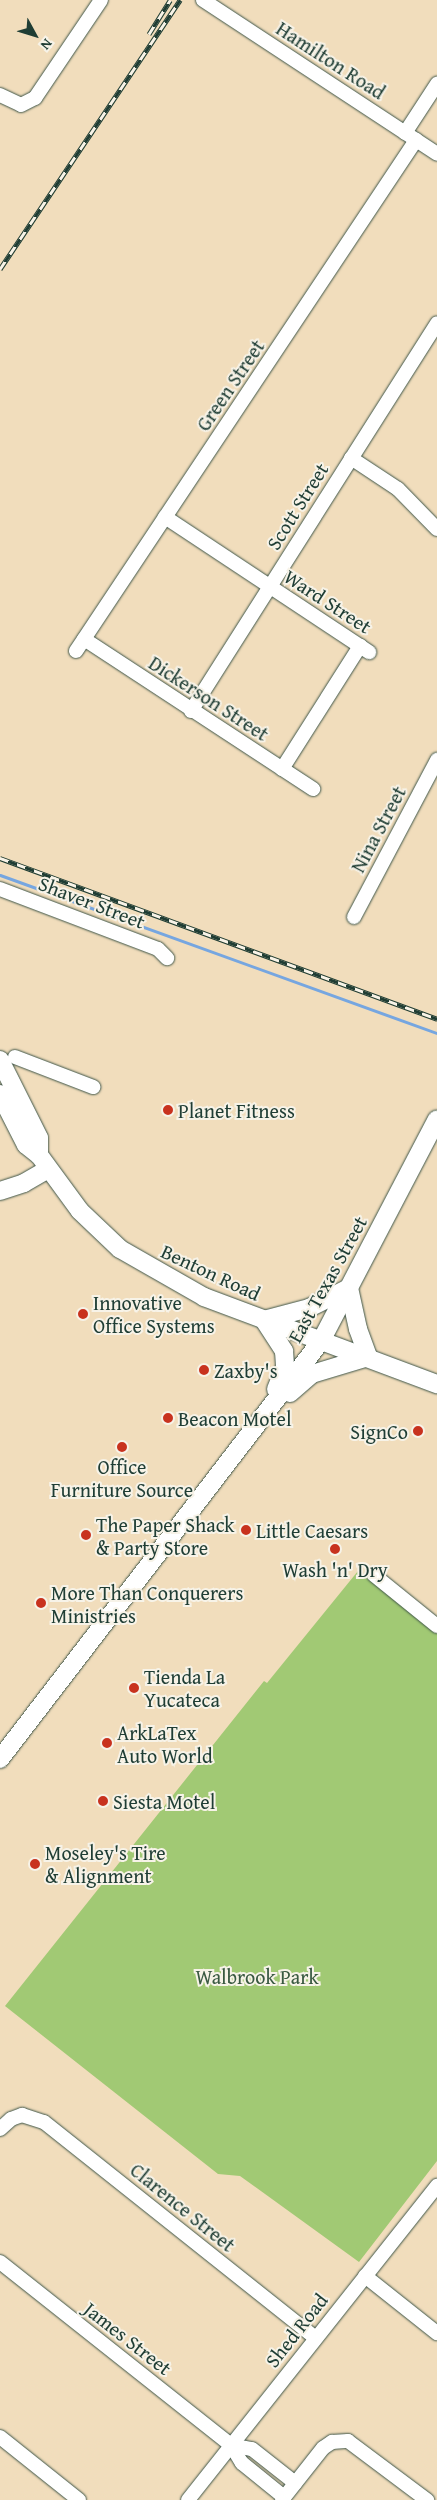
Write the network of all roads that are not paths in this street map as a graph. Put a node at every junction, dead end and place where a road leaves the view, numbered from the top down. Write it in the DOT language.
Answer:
graph roads {
  1 [pos="101,0"];
  2 [pos="203,0"];
  3 [pos="437,84"];
  4 [pos="0,95"];
  5 [pos="411,136"];
  6 [pos="437,154"];
  7 [pos="437,323"];
  8 [pos="351,458"];
  9 [pos="166,518"];
  10 [pos="437,529"];
  11 [pos="270,586"];
  12 [pos="80,645"];
  13 [pos="191,711"];
  14 [pos="437,760"];
  15 [pos="282,769"];
  16 [pos="313,789"];
  17 [pos="0,889"];
  18 [pos="354,917"];
  19 [pos="167,958"];
  20 [pos="8,1059"];
  21 [pos="93,1087"];
  22 [pos="0,1094"];
  23 [pos="437,1119"];
  24 [pos="44,1162"];
  25 [pos="0,1191"];
  26 [pos="349,1288"];
  27 [pos="264,1320"];
  28 [pos="321,1341"];
  29 [pos="368,1357"];
  30 [pos="437,1384"];
  31 [pos="265,1414"];
  32 [pos="374,1575"];
  33 [pos="436,1623"];
  34 [pos="0,1758"];
  35 [pos="0,2129"];
  36 [pos="437,2186"];
  37 [pos="0,2262"];
  38 [pos="365,2276"];
  39 [pos="437,2333"];
  40 [pos="316,2338"];
  41 [pos="0,2437"];
  42 [pos="231,2445"];
  43 [pos="288,2493"];
  44 [pos="79,2500"];
  45 [pos="188,2500"];
  46 [pos="427,2500"];
  1 -- 4 [label="street"];
  2 -- 5 [label="street, Hamilton Road"];
  3 -- 5 [label="street, Green Street"];
  5 -- 6 [label="street, Hamilton Road"];
  5 -- 9 [label="street, Green Street"];
  7 -- 8 [label="street, Scott Street"];
  8 -- 10 [label="street"];
  8 -- 11 [label="street, Scott Street"];
  9 -- 11 [label="street, Ward Street"];
  9 -- 12 [label="street, Green Street"];
  11 -- 13 [label="street, Scott Street"];
  11 -- 15 [label="street, Ward Street"];
  12 -- 13 [label="street, Dickerson Street"];
  13 -- 15 [label="street, Dickerson Street"];
  14 -- 18 [label="street, Nina Street"];
  15 -- 16 [label="street, Dickerson Street"];
  17 -- 19 [label="street, Shaver Street"];
  20 -- 21 [label="street"];
  20 -- 24 [label="main road"];
  22 -- 24 [label="main road, Benton Road"];
  23 -- 26 [label="main road, East Texas Street"];
  24 -- 25 [label="main road"];
  24 -- 27 [label="main road, Benton Road"];
  26 -- 27 [label="main road"];
  26 -- 28 [label="main road, East Texas Street"];
  26 -- 29 [label="main road"];
  27 -- 28 [label="main road, Benton Road"];
  27 -- 31 [label="main road"];
  28 -- 29 [label="main road, Benton Road"];
  28 -- 31 [label="main road, East Texas Street"];
  29 -- 30 [label="main road, Benton Road"];
  29 -- 31 [label="main road"];
  31 -- 34 [label="main road, East Texas Street"];
  32 -- 33 [label="street"];
  35 -- 40 [label="street, Clarence Street"];
  36 -- 38 [label="street, Shed Road"];
  37 -- 42 [label="street, James Street"];
  38 -- 39 [label="street"];
  38 -- 40 [label="street, Shed Road"];
  40 -- 42 [label="street, Shed Road"];
  41 -- 44 [label="street"];
  42 -- 43 [label="street, James Street"];
  42 -- 45 [label="street, Shed Road"];
  43 -- 46 [label="street"];
}
